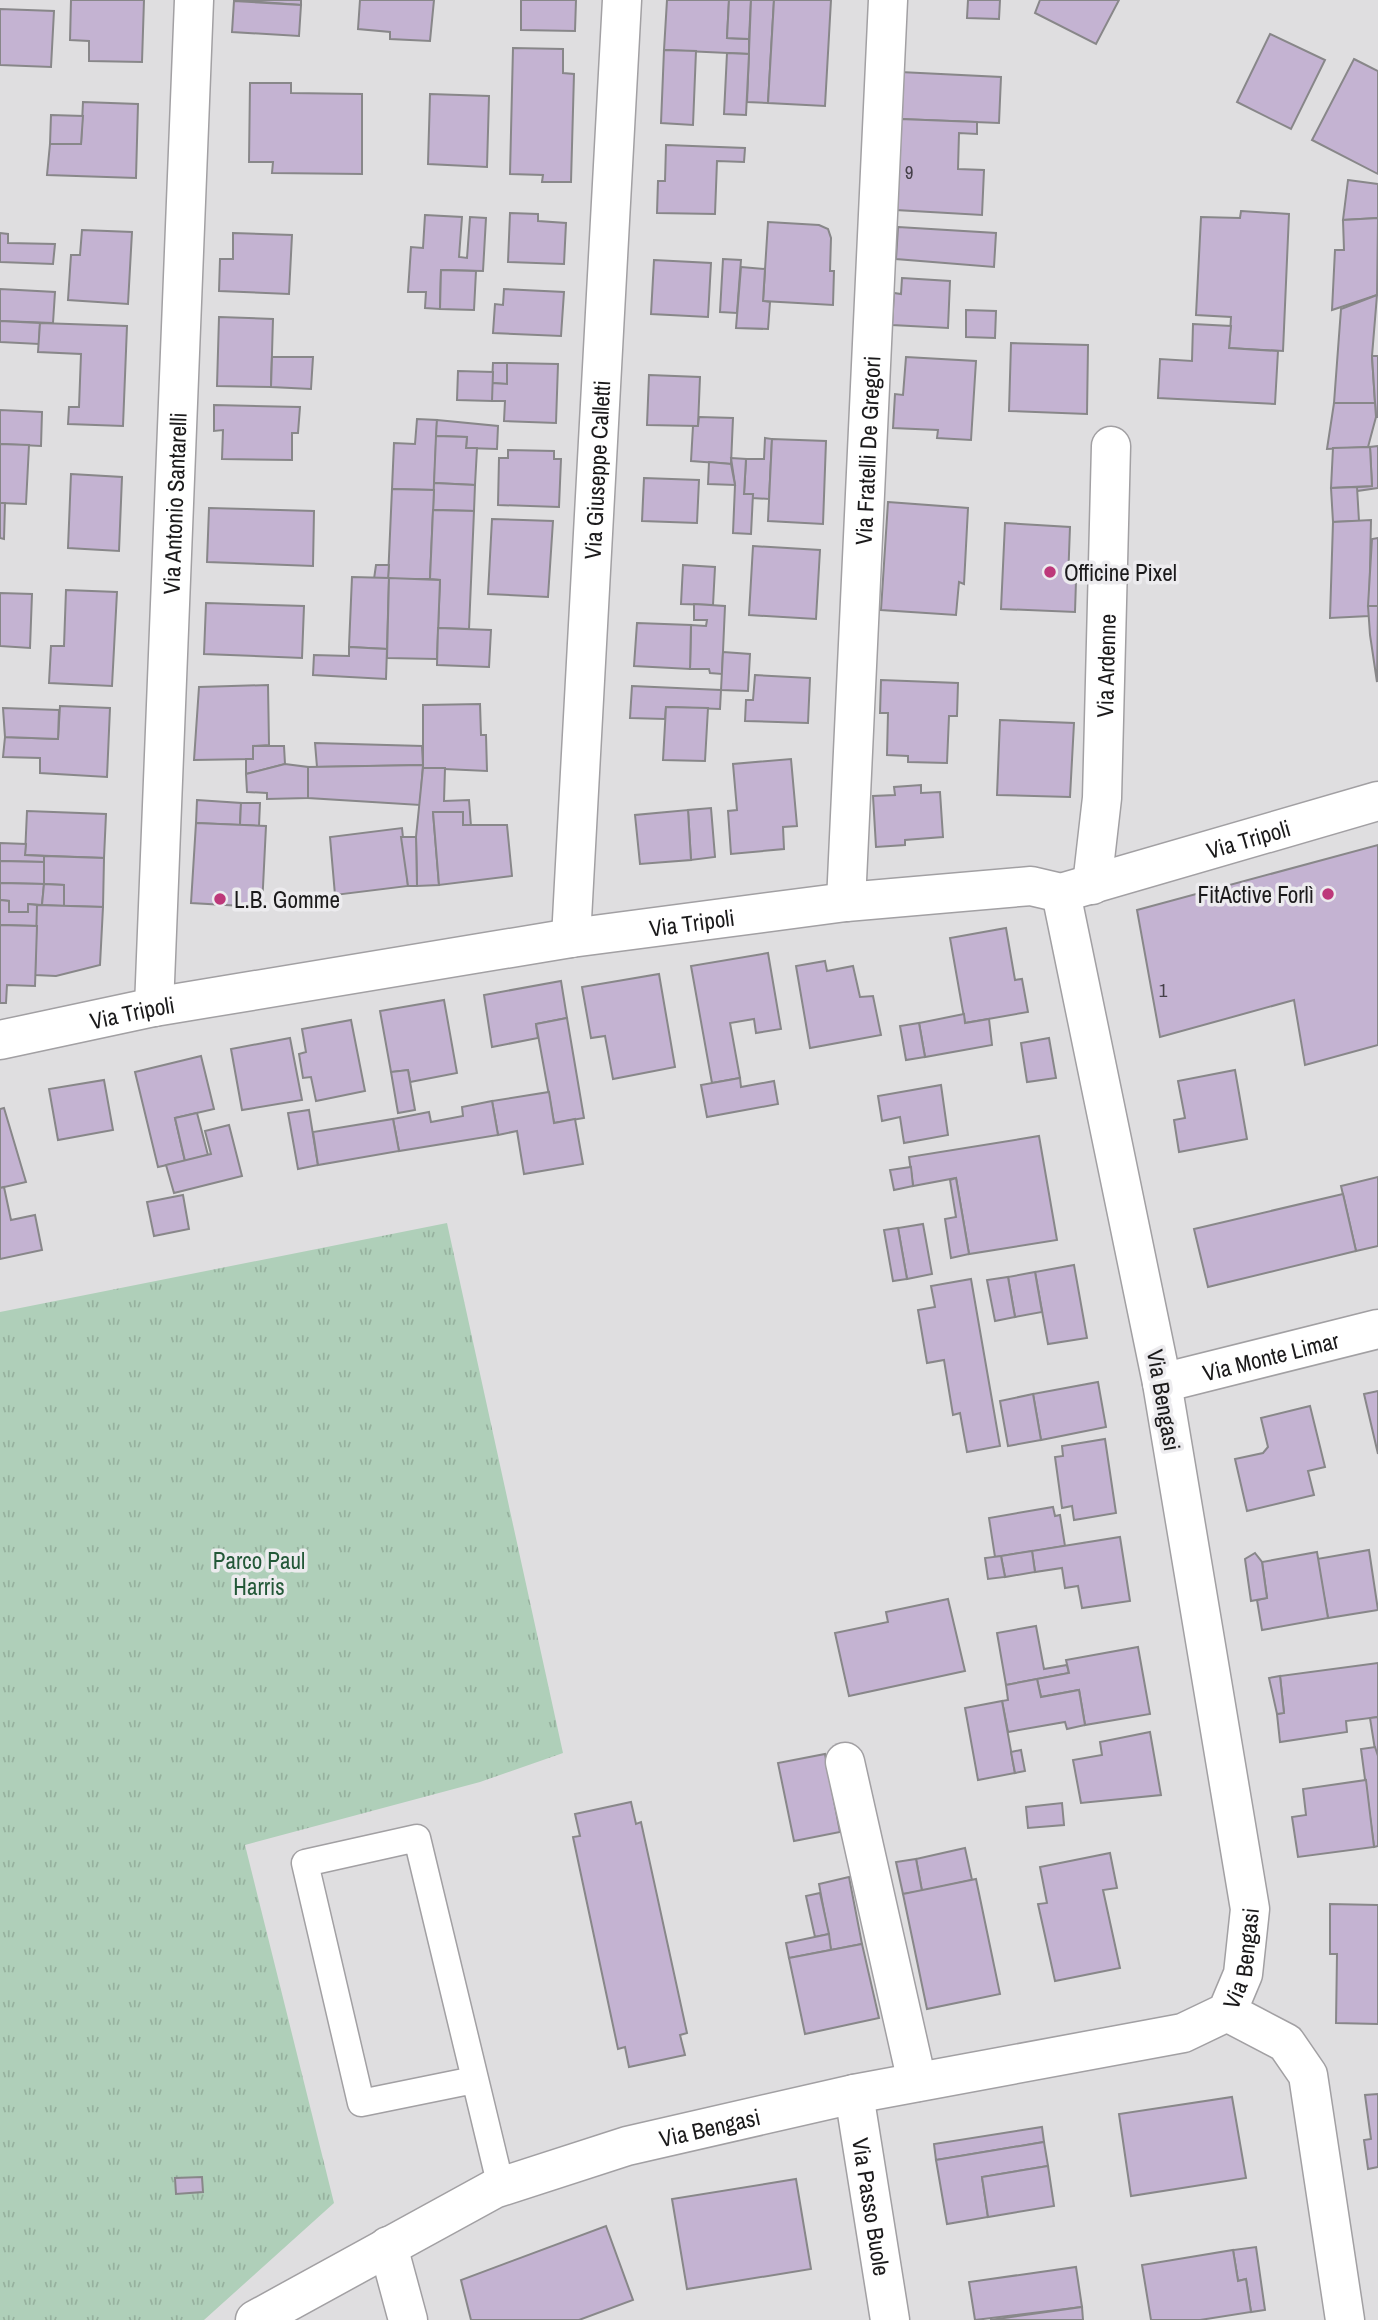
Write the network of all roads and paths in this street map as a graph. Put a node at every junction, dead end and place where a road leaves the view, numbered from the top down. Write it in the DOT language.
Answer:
graph roads {
  1 [pos="194,0"];
  2 [pos="622,0"];
  3 [pos="888,0"];
  4 [pos="1111,446"];
  5 [pos="1378,802"];
  6 [pos="1076,889"];
  7 [pos="846,902"];
  8 [pos="571,939"];
  9 [pos="154,1007"];
  10 [pos="0,1040"];
  11 [pos="1378,1329"];
  12 [pos="1162,1383"];
  13 [pos="845,1762"];
  14 [pos="1227,2012"];
  15 [pos="474,2080"];
  16 [pos="917,2082"];
  17 [pos="854,2094"];
  18 [pos="501,2187"];
  19 [pos="388,2246"];
  20 [pos="255,2320"];
  21 [pos="408,2320"];
  22 [pos="890,2320"];
  23 [pos="1345,2320"];
  1 -- 9 [label="street, Via Antonio Santarelli"];
  2 -- 8 [label="street, Via Giuseppe Calletti"];
  3 -- 7 [label="street, Via Fratelli De Gregori"];
  4 -- 6 [label="street, Via Ardenne"];
  5 -- 6 [label="street, Via Tripoli"];
  6 -- 7 [label="street, Via Tripoli"];
  6 -- 12 [label="street, Via Bengasi"];
  7 -- 8 [label="street, Via Tripoli"];
  8 -- 9 [label="street, Via Tripoli"];
  9 -- 10 [label="street, Via Tripoli"];
  11 -- 12 [label="street, Via Monte Limar"];
  12 -- 14 [label="street, Via Bengasi"];
  13 -- 16 [label="street"];
  14 -- 16 [label="street, Via Bengasi"];
  14 -- 23 [label="street"];
  15 -- 15 [label="lane"];
  15 -- 18 [label="lane"];
  16 -- 17 [label="street, Via Bengasi"];
  17 -- 18 [label="street, Via Bengasi"];
  17 -- 22 [label="street, Via Passo Buole"];
  18 -- 19 [label="street, Via Bengasi"];
  19 -- 20 [label="street, Via Bengasi"];
  19 -- 21 [label="street"];
}
